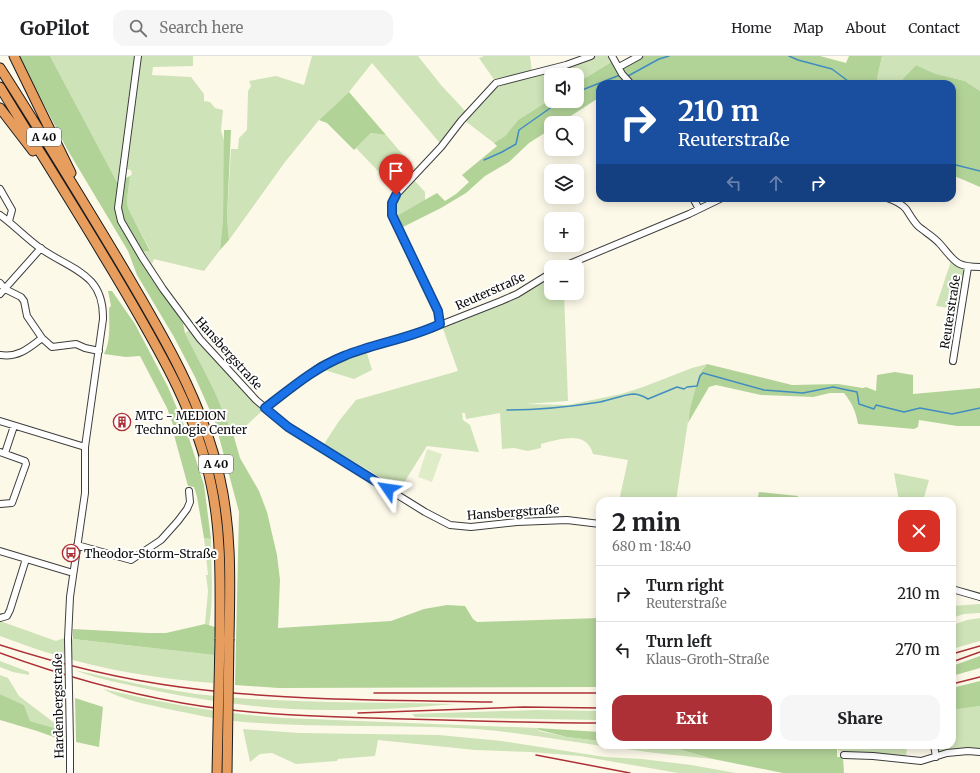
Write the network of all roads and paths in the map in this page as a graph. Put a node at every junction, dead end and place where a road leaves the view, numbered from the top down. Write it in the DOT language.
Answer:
graph roads {
  1 [pos="14,56"];
  2 [pos="138,56"];
  3 [pos="591,56"];
  4 [pos="612,56"];
  5 [pos="639,56"];
  6 [pos="619,67"];
  7 [pos="0,68"];
  8 [pos="627,80"];
  9 [pos="0,87"];
  10 [pos="0,108"];
  11 [pos="60,185"];
  12 [pos="0,191"];
  13 [pos="79,194"];
  14 [pos="695,202"];
  15 [pos="714,202"];
  16 [pos="895,202"];
  17 [pos="699,209"];
  18 [pos="0,215"];
  19 [pos="9,221"];
  20 [pos="41,248"];
  21 [pos="579,260"];
  22 [pos="968,267"];
  23 [pos="980,267"];
  24 [pos="544,277"];
  25 [pos="0,283"];
  26 [pos="5,289"];
  27 [pos="0,294"];
  28 [pos="440,324"];
  29 [pos="42,338"];
  30 [pos="99,351"];
  31 [pos="0,355"];
  32 [pos="953,361"];
  33 [pos="265,408"];
  34 [pos="0,421"];
  35 [pos="14,426"];
  36 [pos="85,447"];
  37 [pos="2,452"];
  38 [pos="189,491"];
  39 [pos="0,504"];
  40 [pos="596,524"];
  41 [pos="77,545"];
  42 [pos="0,551"];
  43 [pos="26,559"];
  44 [pos="74,573"];
  45 [pos="956,590"];
  46 [pos="980,597"];
  47 [pos="0,618"];
  48 [pos="225,639"];
  49 [pos="935,749"];
  50 [pos="980,752"];
  51 [pos="844,755"];
  52 [pos="936,757"];
  53 [pos="70,773"];
  54 [pos="216,773"];
  55 [pos="227,773"];
  1 -- 13 [label="highway"];
  2 -- 33 [label="street, Hansbergstraße"];
  3 -- 28 [label="street"];
  4 -- 6 [label="street"];
  5 -- 6 [label="street"];
  6 -- 8 [label="street"];
  7 -- 13 [label="highway, A 40"];
  9 -- 11 [label="highway, A 40"];
  10 -- 11 [label="highway"];
  11 -- 48 [label="highway, A 40"];
  12 -- 19 [label="street"];
  13 -- 48 [label="highway, A 40"];
  14 -- 17 [label="street"];
  15 -- 17 [label="street"];
  16 -- 22 [label="street, Reuterstraße"];
  17 -- 21 [label="street"];
  18 -- 19 [label="street, Hardenbergstraße"];
  19 -- 20 [label="street, Hardenbergstraße"];
  20 -- 26 [label="street"];
  20 -- 30 [label="street, Hardenbergstraße"];
  22 -- 23 [label="street, Reuterstraße"];
  22 -- 32 [label="street, Reuterstraße"];
  24 -- 28 [label="street, Reuterstraße"];
  25 -- 26 [label="street"];
  26 -- 27 [label="street"];
  26 -- 29 [label="street"];
  28 -- 33 [label="street, Reuterstraße"];
  29 -- 30 [label="street"];
  29 -- 31 [label="street"];
  30 -- 36 [label="street, Hardenbergstraße"];
  33 -- 40 [label="street, Hansbergstraße"];
  34 -- 35 [label="street"];
  35 -- 36 [label="street"];
  35 -- 37 [label="street"];
  36 -- 41 [label="street, Hardenbergstraße"];
  37 -- 39 [label="street"];
  38 -- 41 [label="street"];
  41 -- 44 [label="street, Hardenbergstraße"];
  42 -- 43 [label="street"];
  43 -- 44 [label="street"];
  43 -- 47 [label="street"];
  44 -- 53 [label="street, Hardenbergstraße, bridge"];
  45 -- 46 [label="street"];
  48 -- 54 [label="highway, A 40, bridge"];
  48 -- 55 [label="highway, A 40, bridge"];
  49 -- 52 [label="street"];
  50 -- 52 [label="street"];
  51 -- 52 [label="street"];
}
